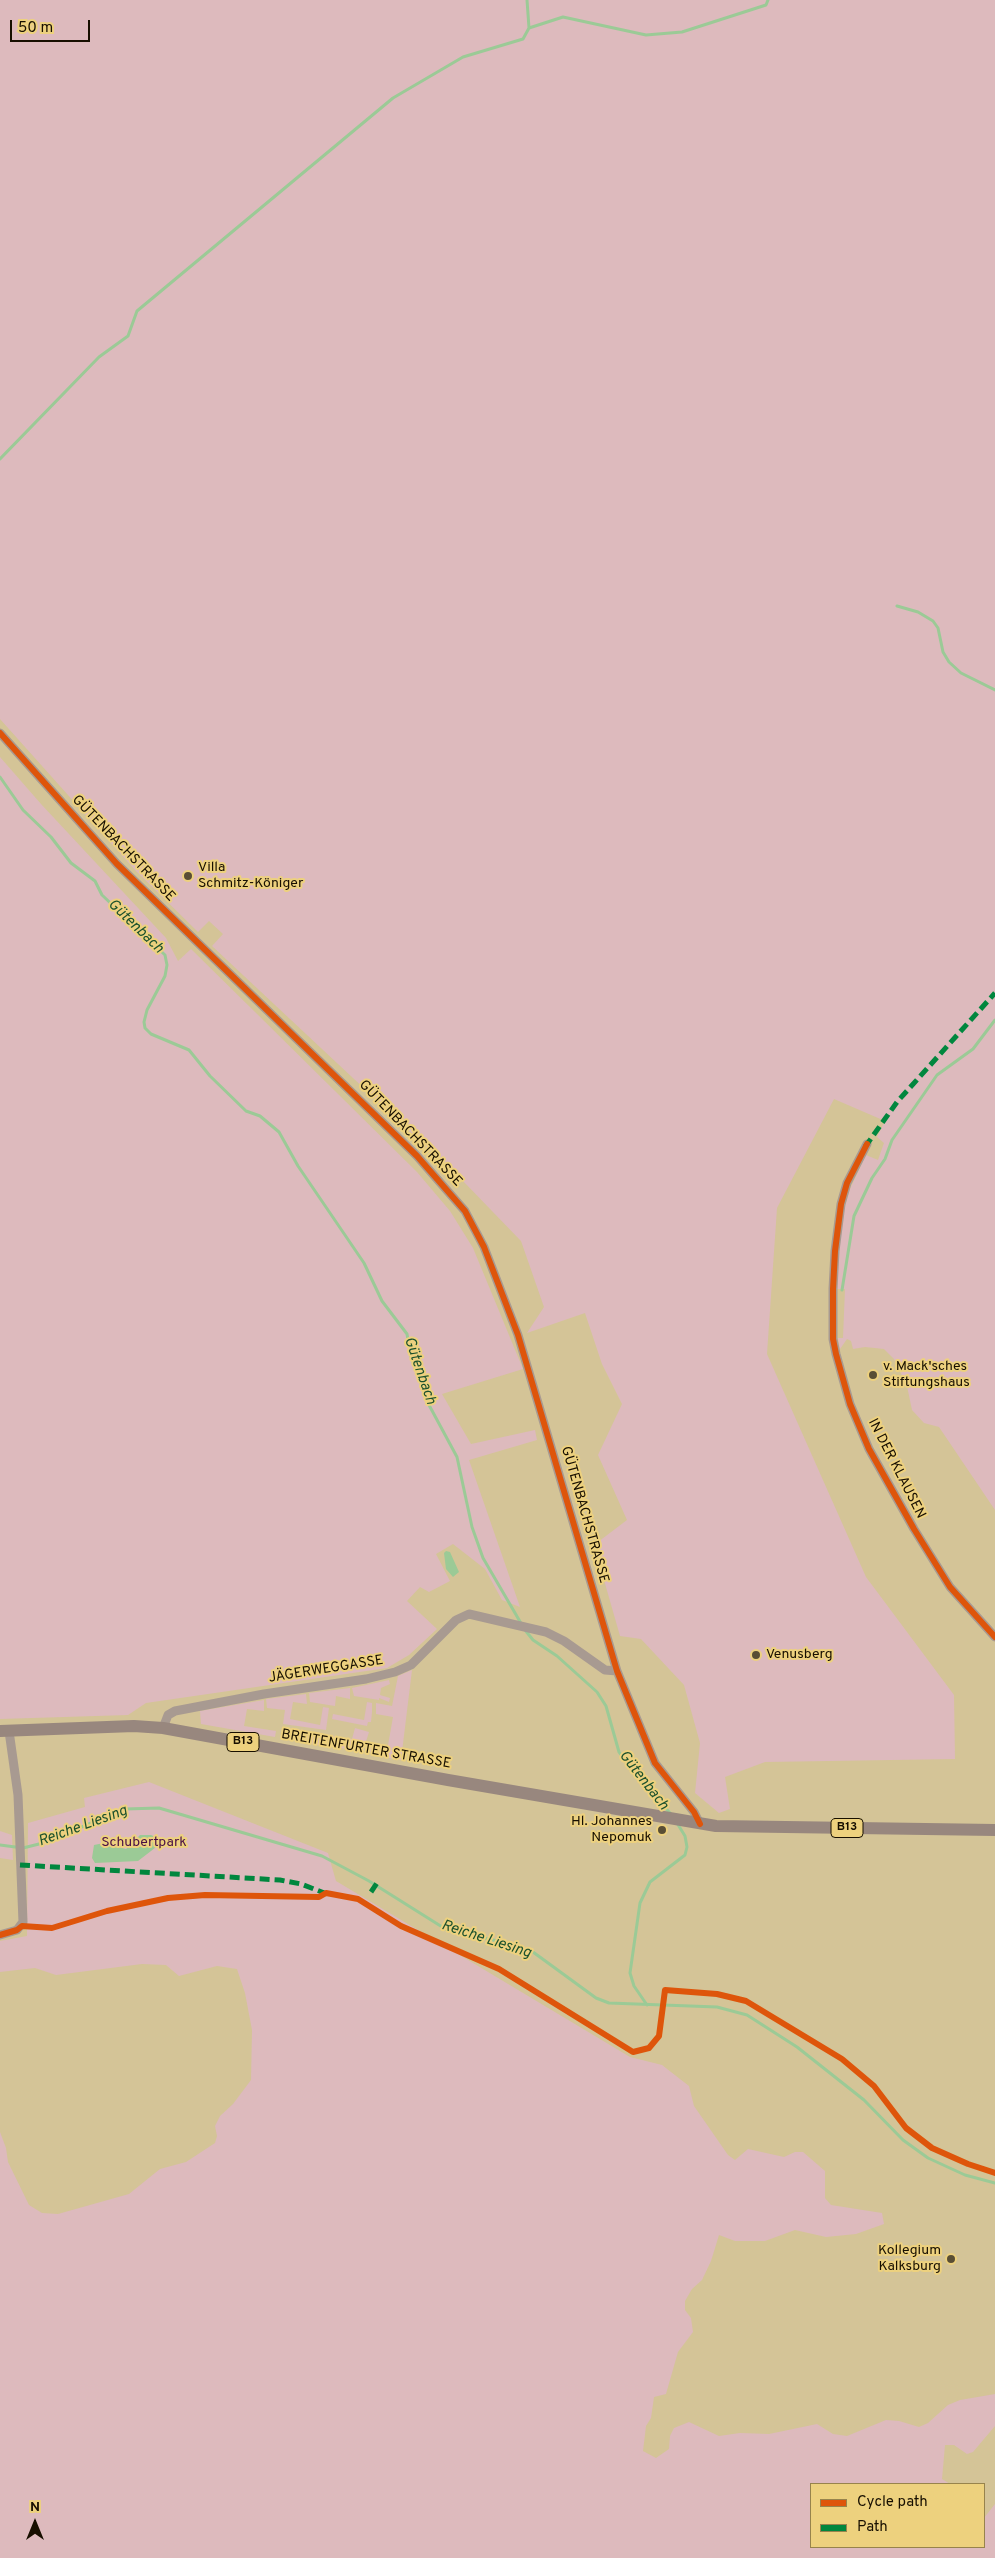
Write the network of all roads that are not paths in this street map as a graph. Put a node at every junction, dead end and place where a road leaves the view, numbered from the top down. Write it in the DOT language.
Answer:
graph roads {
  1 [pos="0,732"];
  2 [pos="866,1144"];
  3 [pos="995,1637"];
  4 [pos="617,1671"];
  5 [pos="163,1728"];
  6 [pos="5,1731"];
  7 [pos="694,1823"];
  8 [pos="995,1830"];
  9 [pos="0,1934"];
  1 -- 4 [label="street, GÜTENBACHSTRASSE"];
  2 -- 3 [label="street, IN DER KLAUSEN"];
  4 -- 5 [label="street, JÄGERWEGGASSE"];
  4 -- 7 [label="street, GÜTENBACHSTRASSE"];
  5 -- 6 [label="main road, BREITENFURTER STRASSE / B13"];
  5 -- 7 [label="main road, BREITENFURTER STRASSE / B13"];
  6 -- 9 [label="street"];
  7 -- 8 [label="main road, B13"];
}
